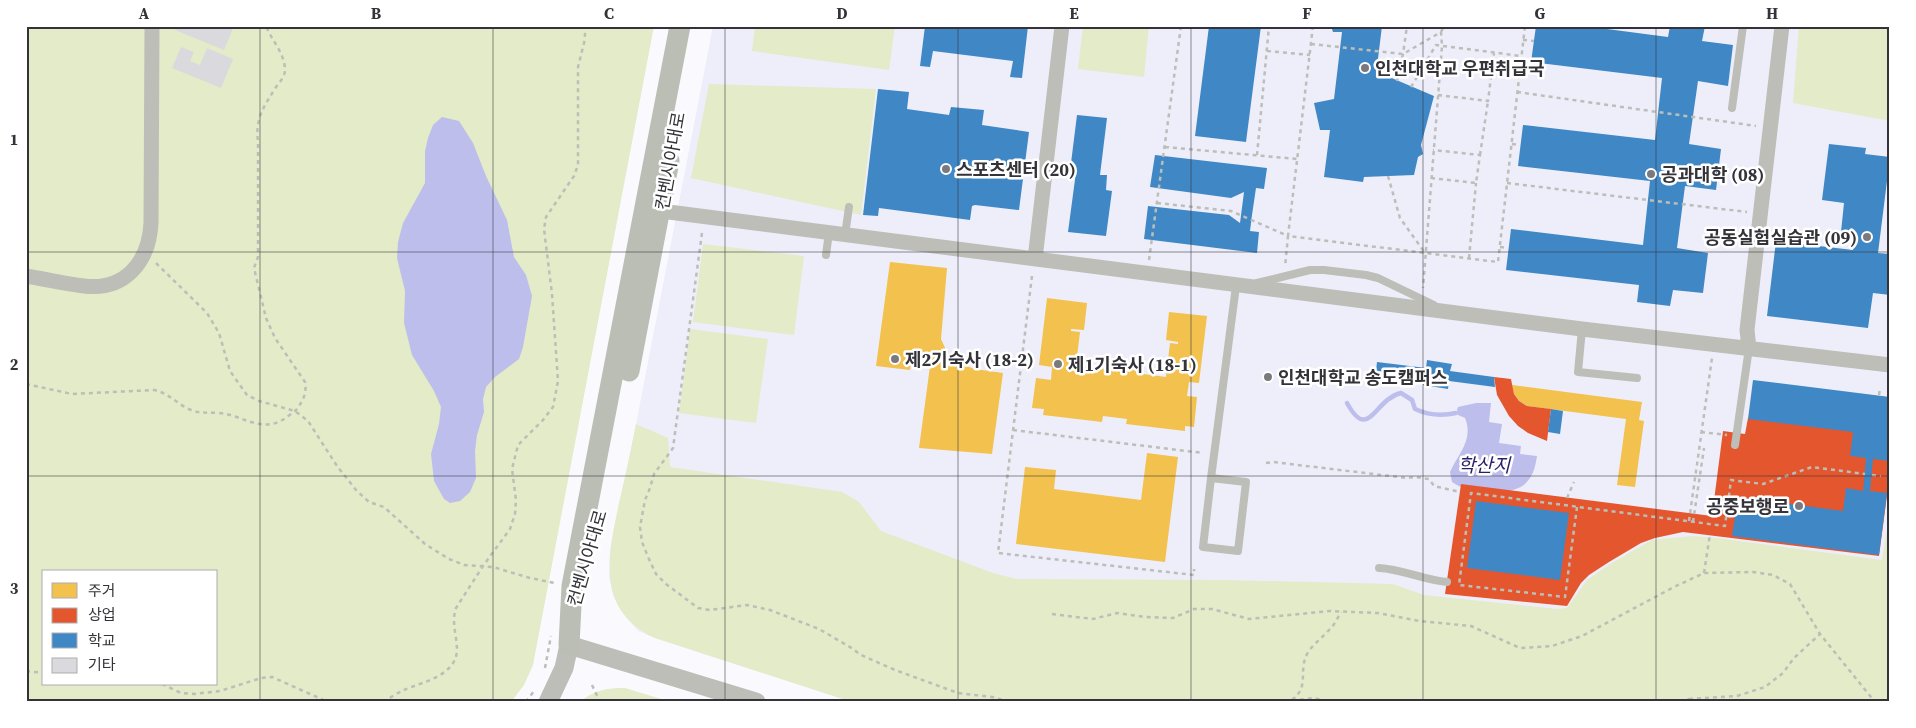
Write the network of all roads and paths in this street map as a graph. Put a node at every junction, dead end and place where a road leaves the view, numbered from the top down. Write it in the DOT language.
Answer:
graph roads {
  1 [pos="152,26"];
  2 [pos="266,26"];
  3 [pos="586,26"];
  4 [pos="680,26"];
  5 [pos="695,26"];
  6 [pos="1062,26"];
  7 [pos="1181,26"];
  8 [pos="1269,26"];
  9 [pos="1285,26"];
  10 [pos="1407,26"];
  11 [pos="1444,26"];
  12 [pos="1525,26"];
  13 [pos="1743,26"];
  14 [pos="1782,26"];
  15 [pos="1313,27"];
  16 [pos="1441,32"];
  17 [pos="1523,40"];
  18 [pos="1534,41"];
  19 [pos="1311,44"];
  20 [pos="1442,46"];
  21 [pos="1267,51"];
  22 [pos="1494,53"];
  23 [pos="1403,54"];
  24 [pos="1310,55"];
  25 [pos="1521,56"];
  26 [pos="1397,81"];
  27 [pos="1411,87"];
  28 [pos="1517,92"];
  29 [pos="1438,95"];
  30 [pos="1488,101"];
  31 [pos="1732,108"];
  32 [pos="1770,128"];
  33 [pos="1512,144"];
  34 [pos="1520,145"];
  35 [pos="1165,147"];
  36 [pos="1433,150"];
  37 [pos="1257,155"];
  38 [pos="1480,155"];
  39 [pos="1297,159"];
  40 [pos="1388,176"];
  41 [pos="1431,178"];
  42 [pos="1476,183"];
  43 [pos="1507,183"];
  44 [pos="1157,203"];
  45 [pos="849,207"];
  46 [pos="661,212"];
  47 [pos="1748,212"];
  48 [pos="828,232"];
  49 [pos="702,233"];
  50 [pos="845,234"];
  51 [pos="1288,236"];
  52 [pos="1500,248"];
  53 [pos="1508,248"];
  54 [pos="146,253"];
  55 [pos="1425,253"];
  56 [pos="826,255"];
  57 [pos="1469,258"];
  58 [pos="1035,259"];
  59 [pos="1147,275"];
  60 [pos="26,276"];
  61 [pos="1032,276"];
  62 [pos="1284,276"];
  63 [pos="1239,286"];
  64 [pos="1422,299"];
  65 [pos="1448,312"];
  66 [pos="1582,329"];
  67 [pos="1749,348"];
  68 [pos="1712,358"];
  69 [pos="1890,365"];
  70 [pos="1637,378"];
  71 [pos="26,384"];
  72 [pos="1880,389"];
  73 [pos="1879,396"];
  74 [pos="295,411"];
  75 [pos="1013,430"];
  76 [pos="1702,432"];
  77 [pos="1736,436"];
  78 [pos="1735,446"];
  79 [pos="1704,448"];
  80 [pos="1182,450"];
  81 [pos="1266,464"];
  82 [pos="1865,474"];
  83 [pos="1872,475"];
  84 [pos="1881,476"];
  85 [pos="1211,478"];
  86 [pos="1574,482"];
  87 [pos="1460,492"];
  88 [pos="1567,498"];
  89 [pos="1577,507"];
  90 [pos="1691,522"];
  91 [pos="1710,534"];
  92 [pos="483,566"];
  93 [pos="1378,568"];
  94 [pos="1194,569"];
  95 [pos="1704,573"];
  96 [pos="1447,582"];
  97 [pos="572,586"];
  98 [pos="1341,612"];
  99 [pos="1052,614"];
  100 [pos="570,617"];
  101 [pos="1820,634"];
  102 [pos="569,645"];
  103 [pos="26,671"];
  104 [pos="42,673"];
  105 [pos="592,685"];
  106 [pos="166,686"];
  107 [pos="1292,700"];
  108 [pos="1689,700"];
  109 [pos="328,702"];
  110 [pos="383,702"];
  111 [pos="548,702"];
  112 [pos="600,702"];
  113 [pos="756,702"];
  114 [pos="1010,702"];
  115 [pos="1284,702"];
  116 [pos="1331,702"];
  117 [pos="1680,702"];
  118 [pos="1875,702"];
  1 -- 54 [label="street"];
  2 -- 74 [label="path"];
  3 -- 92 [label="path"];
  4 -- 97 [label="main road, 컨벤시아대로"];
  5 -- 46 [label="main road, 컨벤시아대로"];
  6 -- 58 [label="street"];
  7 -- 35 [label="path"];
  8 -- 21 [label="path"];
  9 -- 15 [label="path"];
  10 -- 23 [label="path"];
  11 -- 16 [label="path"];
  12 -- 17 [label="path"];
  13 -- 31 [label="lane"];
  14 -- 32 [label="street"];
  15 -- 19 [label="path"];
  16 -- 20 [label="path"];
  16 -- 23 [label="path"];
  17 -- 18 [label="path"];
  17 -- 25 [label="path"];
  19 -- 23 [label="path"];
  19 -- 24 [label="path"];
  20 -- 22 [label="path"];
  20 -- 27 [label="path"];
  20 -- 29 [label="path"];
  21 -- 24 [label="path"];
  21 -- 37 [label="path"];
  22 -- 25 [label="path"];
  22 -- 30 [label="path"];
  23 -- 26 [label="path"];
  24 -- 39 [label="path"];
  25 -- 28 [label="path"];
  28 -- 32 [label="path"];
  28 -- 33 [label="path"];
  29 -- 30 [label="path"];
  29 -- 36 [label="path"];
  30 -- 38 [label="path"];
  32 -- 67 [label="street"];
  33 -- 34 [label="path"];
  33 -- 43 [label="path"];
  35 -- 37 [label="path"];
  35 -- 44 [label="path"];
  36 -- 38 [label="path"];
  36 -- 41 [label="path"];
  37 -- 39 [label="path"];
  38 -- 42 [label="path"];
  39 -- 51 [label="path"];
  40 -- 55 [label="path"];
  41 -- 42 [label="path"];
  41 -- 55 [label="path"];
  42 -- 57 [label="path"];
  43 -- 47 [label="path"];
  43 -- 52 [label="path"];
  44 -- 51 [label="path"];
  44 -- 59 [label="path"];
  45 -- 50 [label="lane"];
  46 -- 48 [label="street"];
  46 -- 100 [label="main road, 컨벤시아대로"];
  48 -- 50 [label="street"];
  48 -- 56 [label="lane"];
  49 -- 114 [label="path"];
  50 -- 58 [label="street"];
  51 -- 55 [label="path"];
  51 -- 62 [label="path"];
  52 -- 53 [label="path"];
  52 -- 57 [label="path"];
  54 -- 60 [label="street"];
  54 -- 74 [label="path"];
  55 -- 57 [label="path"];
  55 -- 64 [label="path"];
  58 -- 59 [label="street"];
  59 -- 63 [label="street"];
  61 -- 75 [label="path"];
  62 -- 63 [label="lane"];
  62 -- 64 [label="lane"];
  63 -- 65 [label="street"];
  63 -- 85 [label="lane"];
  64 -- 65 [label="lane"];
  65 -- 66 [label="street"];
  66 -- 67 [label="street"];
  66 -- 70 [label="lane"];
  67 -- 69 [label="street"];
  67 -- 77 [label="lane"];
  68 -- 76 [label="path"];
  71 -- 74 [label="path"];
  72 -- 73 [label="path"];
  74 -- 92 [label="path"];
  75 -- 80 [label="path"];
  75 -- 94 [label="path"];
  76 -- 77 [label="path"];
  76 -- 90 [label="path"];
  77 -- 78 [label="lane"];
  79 -- 90 [label="path"];
  81 -- 87 [label="path"];
  82 -- 90 [label="path"];
  83 -- 84 [label="path"];
  85 -- 85 [label="lane"];
  86 -- 88 [label="path"];
  89 -- 89 [label="path"];
  89 -- 90 [label="path"];
  91 -- 95 [label="path"];
  92 -- 97 [label="path"];
  92 -- 110 [label="path"];
  93 -- 96 [label="lane"];
  95 -- 98 [label="path"];
  95 -- 101 [label="path"];
  97 -- 100 [label="main road, 컨벤시아대로"];
  98 -- 99 [label="path"];
  98 -- 107 [label="path"];
  100 -- 102 [label="main road"];
  101 -- 108 [label="path"];
  101 -- 118 [label="path"];
  102 -- 111 [label="street"];
  102 -- 113 [label="street"];
  103 -- 104 [label="path"];
  105 -- 112 [label="path"];
  106 -- 109 [label="path"];
  107 -- 115 [label="path"];
  107 -- 116 [label="path"];
  108 -- 117 [label="path"];
}
